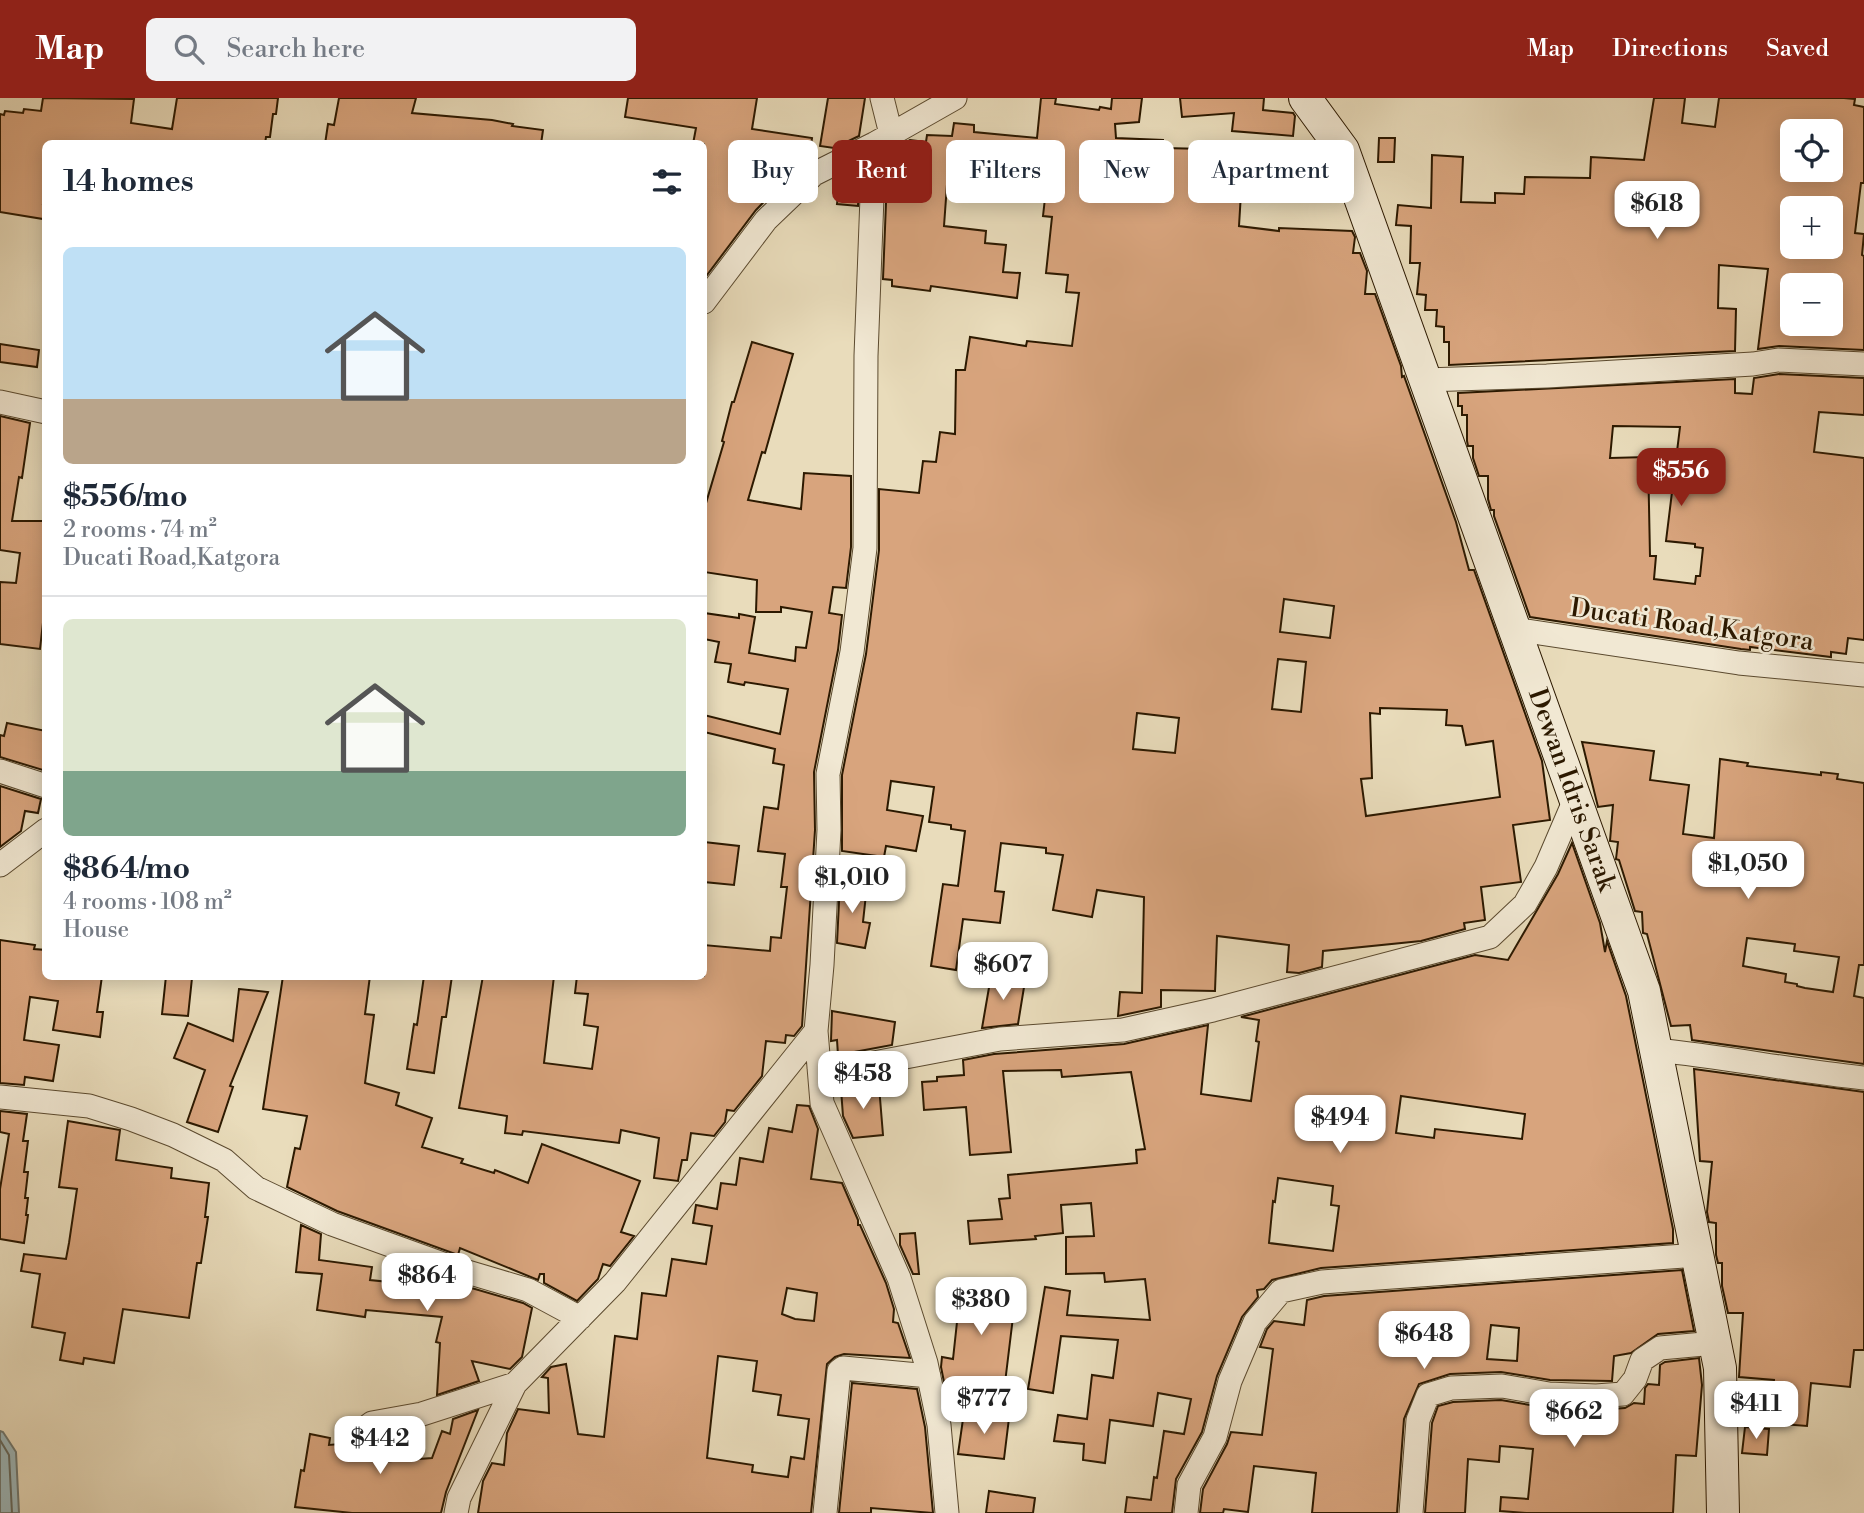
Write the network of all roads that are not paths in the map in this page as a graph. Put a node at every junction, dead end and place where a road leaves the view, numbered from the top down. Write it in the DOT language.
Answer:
graph roads {
  1 [pos="882,98"];
  2 [pos="955,98"];
  3 [pos="1305,98"];
  4 [pos="883,139"];
  5 [pos="707,298"];
  6 [pos="1864,364"];
  7 [pos="1425,380"];
  8 [pos="0,402"];
  9 [pos="42,411"];
  10 [pos="1513,629"];
  11 [pos="1864,675"];
  12 [pos="0,771"];
  13 [pos="42,785"];
  14 [pos="1576,797"];
  15 [pos="42,833"];
  16 [pos="0,865"];
  17 [pos="816,1031"];
  18 [pos="1656,1050"];
  19 [pos="819,1068"];
  20 [pos="1864,1078"];
  21 [pos="0,1097"];
  22 [pos="1698,1255"];
  23 [pos="580,1318"];
  24 [pos="1715,1343"];
  25 [pos="929,1376"];
  26 [pos="515,1384"];
  27 [pos="359,1432"];
  28 [pos="456,1513"];
  29 [pos="825,1513"];
  30 [pos="947,1513"];
  31 [pos="1186,1513"];
  32 [pos="1411,1513"];
  33 [pos="1723,1513"];
  1 -- 4 [label="street"];
  2 -- 4 [label="street"];
  3 -- 7 [label="main road, Dewan Idris Sarak"];
  4 -- 5 [label="street"];
  4 -- 17 [label="street"];
  6 -- 7 [label="street"];
  7 -- 10 [label="main road, Dewan Idris Sarak"];
  8 -- 9 [label="street"];
  10 -- 11 [label="street, Ducati Road,Katgora"];
  10 -- 14 [label="main road, Dewan Idris Sarak"];
  12 -- 13 [label="street"];
  14 -- 18 [label="main road, Dewan Idris Sarak"];
  14 -- 19 [label="street"];
  15 -- 16 [label="street"];
  17 -- 19 [label="street"];
  17 -- 23 [label="street"];
  18 -- 20 [label="street"];
  18 -- 22 [label="main road, Dewan Idris Sarak"];
  19 -- 25 [label="street"];
  21 -- 23 [label="street"];
  22 -- 24 [label="main road, Dewan Idris Sarak"];
  22 -- 31 [label="street"];
  23 -- 26 [label="street"];
  24 -- 32 [label="street"];
  24 -- 33 [label="main road, Dewan Idris Sarak"];
  25 -- 29 [label="street"];
  25 -- 30 [label="street"];
  26 -- 27 [label="street"];
  26 -- 28 [label="street"];
}
